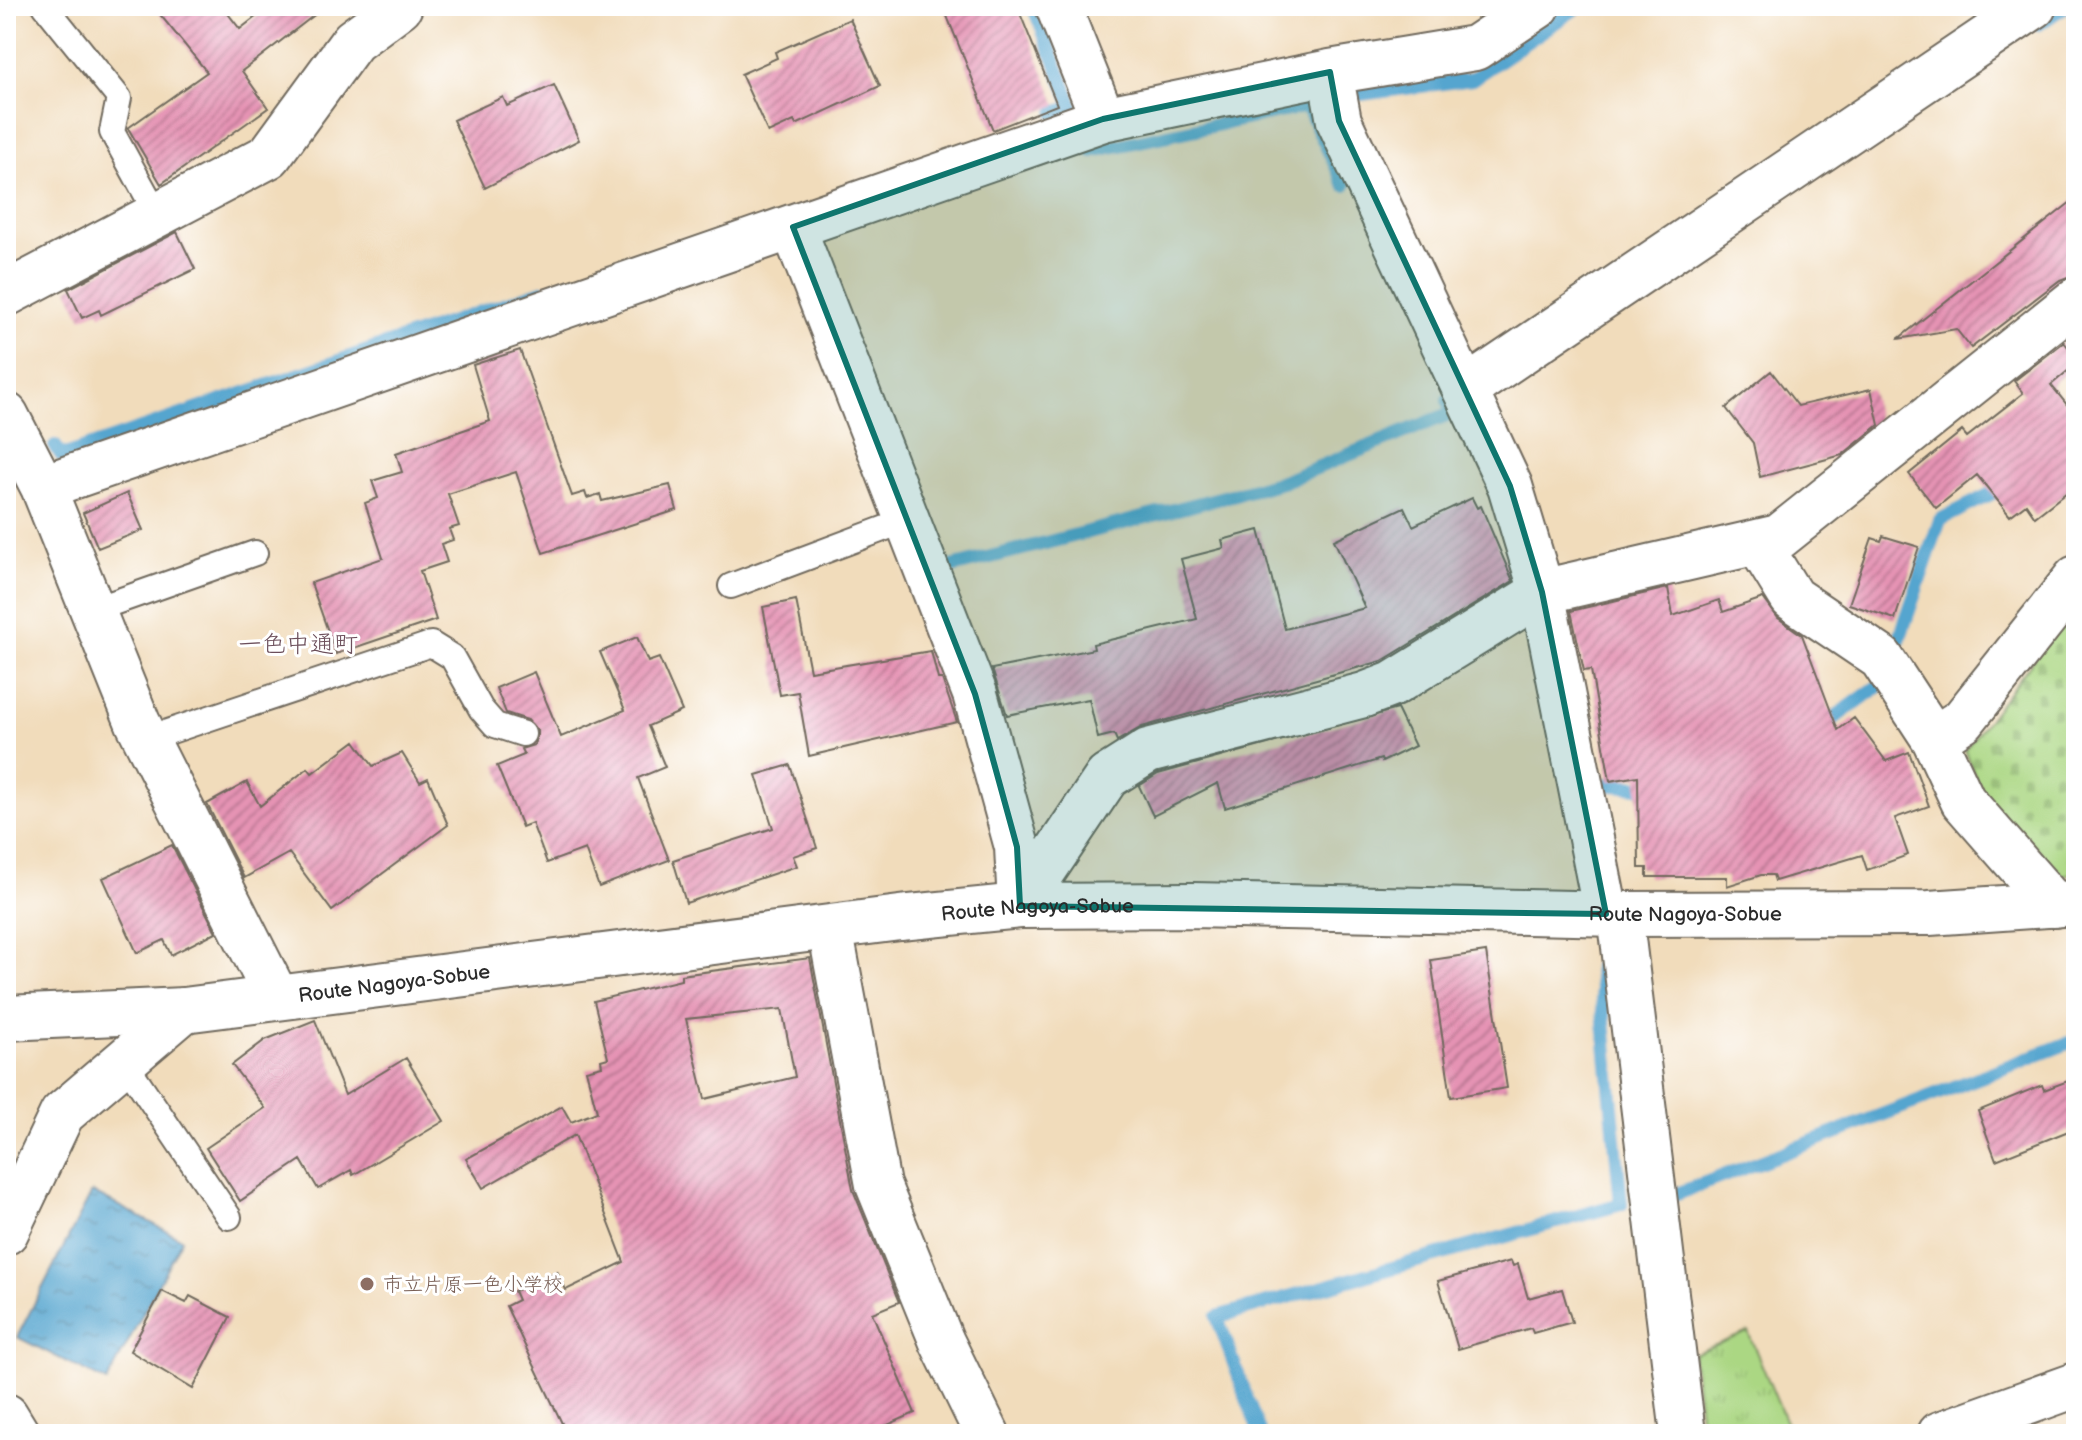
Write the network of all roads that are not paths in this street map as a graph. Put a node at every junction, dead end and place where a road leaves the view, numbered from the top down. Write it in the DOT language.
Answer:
graph roads {
  1 [pos="45,6"];
  2 [pos="400,6"];
  3 [pos="1058,6"];
  4 [pos="1538,6"];
  5 [pos="2034,6"];
  6 [pos="1474,27"];
  7 [pos="1330,72"];
  8 [pos="1103,119"];
  9 [pos="157,214"];
  10 [pos="793,227"];
  11 [pos="6,294"];
  12 [pos="2076,300"];
  13 [pos="1465,390"];
  14 [pos="6,415"];
  15 [pos="43,487"];
  16 [pos="907,520"];
  17 [pos="1758,543"];
  18 [pos="255,553"];
  19 [pos="2076,578"];
  20 [pos="731,586"];
  21 [pos="1542,592"];
  22 [pos="93,610"];
  23 [pos="523,734"];
  24 [pos="147,739"];
  25 [pos="1934,739"];
  26 [pos="2065,904"];
  27 [pos="1020,906"];
  28 [pos="1613,914"];
  29 [pos="830,928"];
  30 [pos="276,996"];
  31 [pos="184,1010"];
  32 [pos="6,1018"];
  33 [pos="124,1061"];
  34 [pos="11,1208"];
  35 [pos="229,1217"];
  36 [pos="2076,1385"];
  37 [pos="6,1416"];
  38 [pos="17,1434"];
  39 [pos="987,1434"];
  40 [pos="1683,1434"];
  41 [pos="1940,1434"];
  1 -- 9 [label="lane"];
  2 -- 9 [label="street"];
  3 -- 8 [label="street"];
  4 -- 6 [label="street"];
  5 -- 13 [label="street"];
  6 -- 7 [label="street"];
  7 -- 8 [label="street"];
  7 -- 13 [label="street"];
  8 -- 10 [label="street"];
  9 -- 11 [label="street"];
  10 -- 15 [label="street"];
  10 -- 16 [label="street"];
  12 -- 17 [label="street"];
  13 -- 21 [label="street"];
  14 -- 15 [label="street"];
  15 -- 22 [label="street"];
  16 -- 20 [label="lane"];
  16 -- 27 [label="street"];
  17 -- 21 [label="street"];
  17 -- 25 [label="street"];
  18 -- 22 [label="lane"];
  19 -- 25 [label="street"];
  21 -- 27 [label="street"];
  21 -- 28 [label="street"];
  22 -- 24 [label="street"];
  23 -- 24 [label="lane"];
  24 -- 30 [label="street"];
  25 -- 26 [label="street"];
  26 -- 28 [label="street, Route Nagoya-Sobue"];
  27 -- 28 [label="street, Route Nagoya-Sobue"];
  27 -- 29 [label="street, Route Nagoya-Sobue"];
  28 -- 40 [label="street"];
  29 -- 30 [label="street, Route Nagoya-Sobue"];
  29 -- 39 [label="street"];
  30 -- 31 [label="street, Route Nagoya-Sobue"];
  31 -- 32 [label="street, Route Nagoya-Sobue"];
  31 -- 33 [label="street"];
  33 -- 34 [label="street"];
  33 -- 35 [label="lane"];
  36 -- 41 [label="street"];
  37 -- 38 [label="street"];
}
